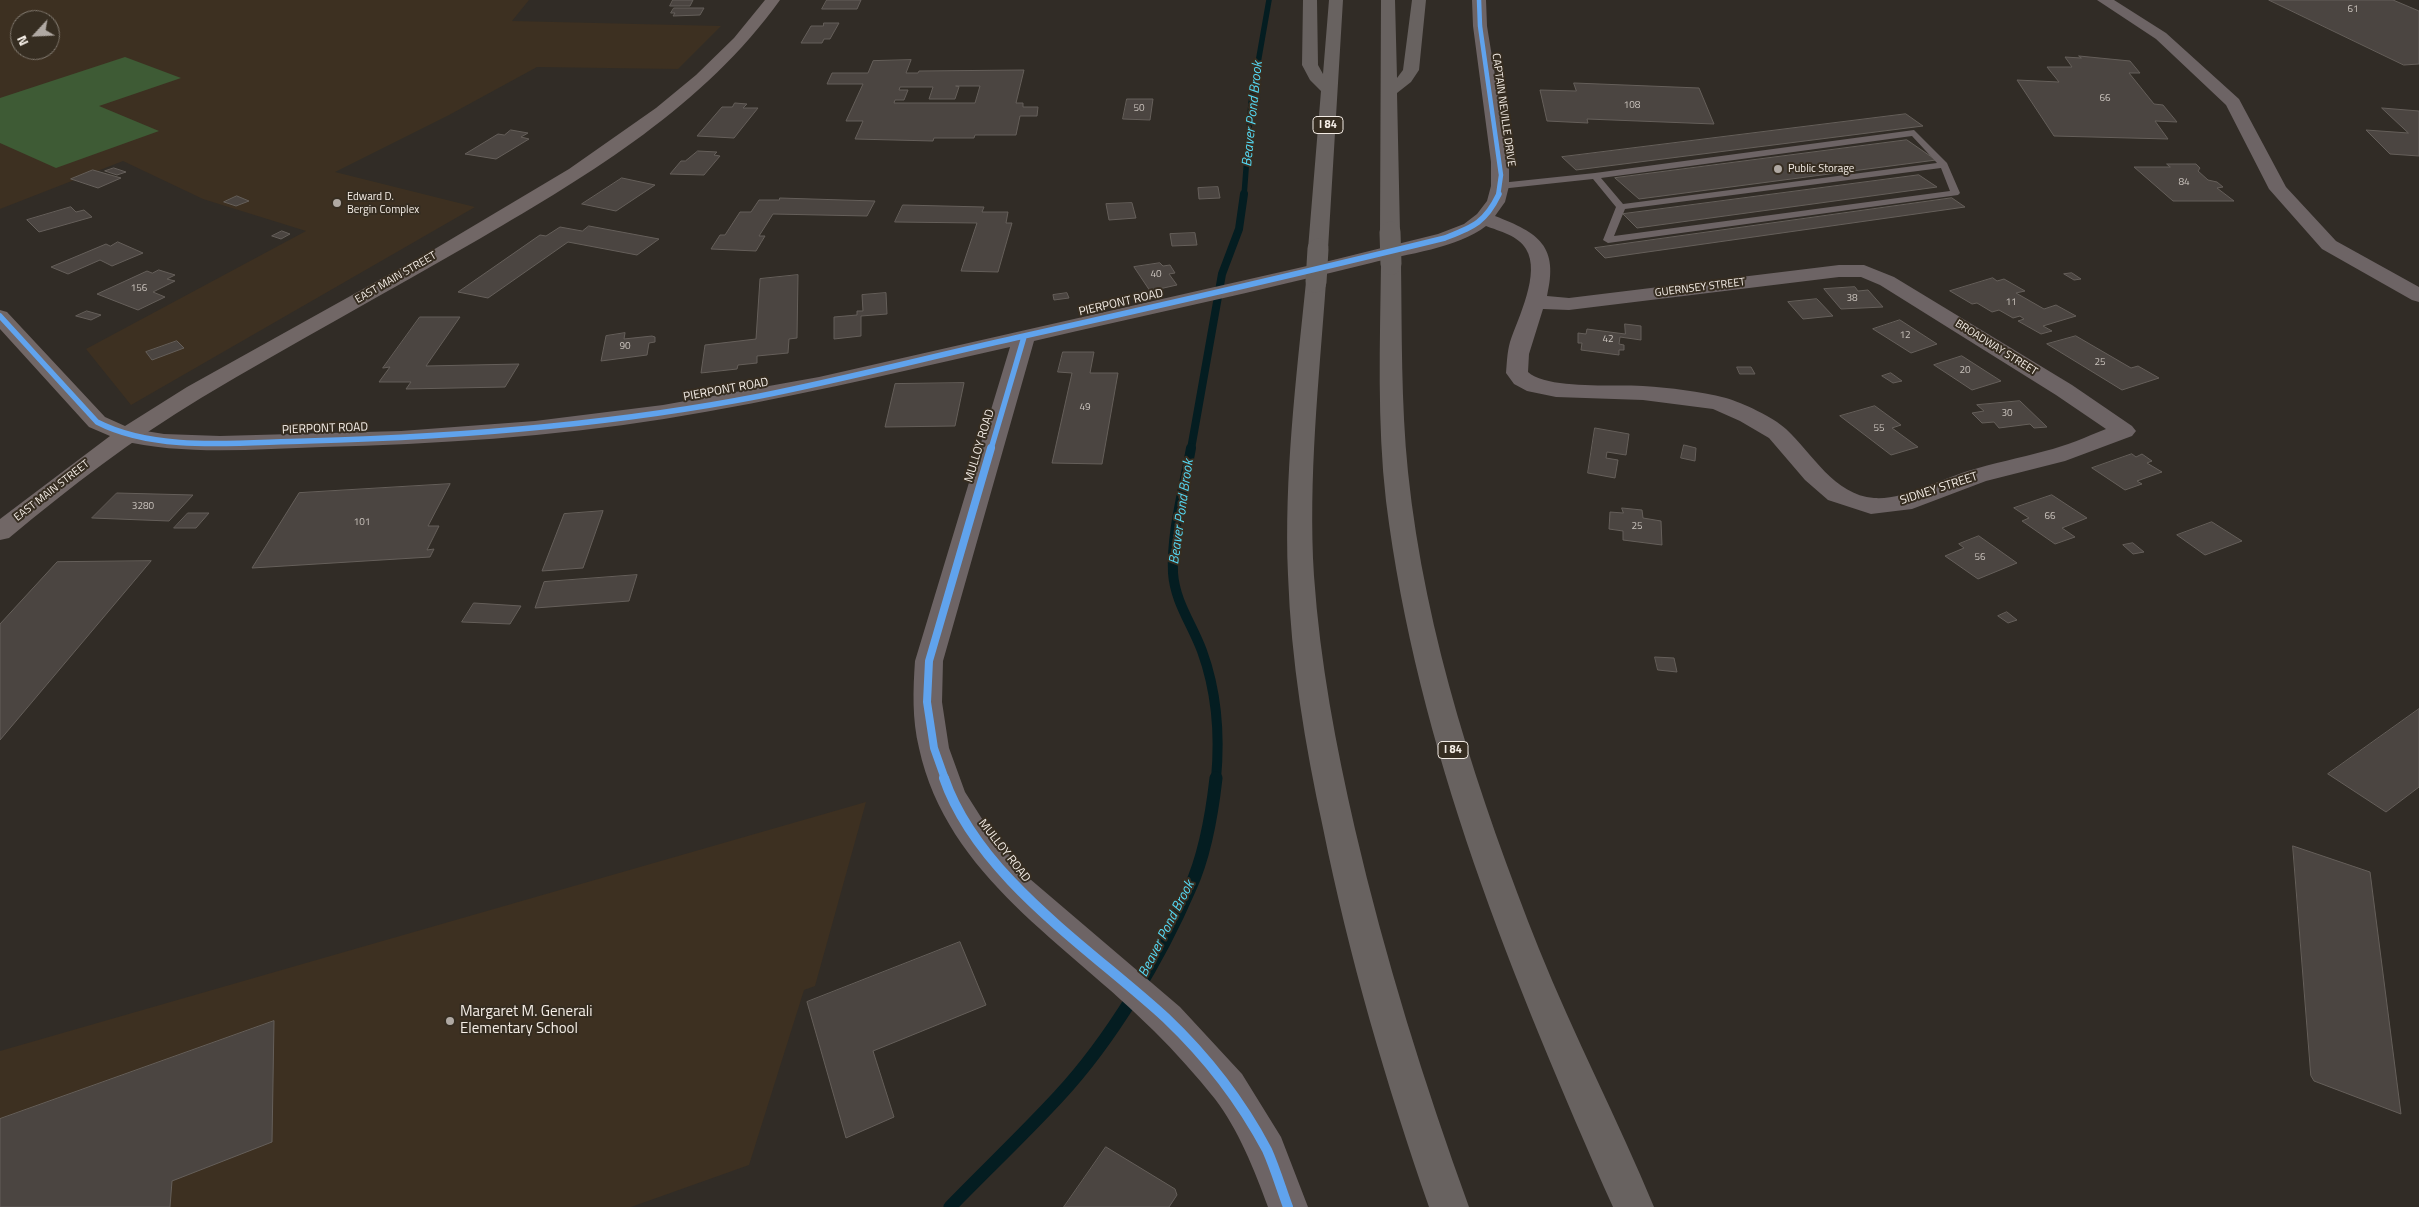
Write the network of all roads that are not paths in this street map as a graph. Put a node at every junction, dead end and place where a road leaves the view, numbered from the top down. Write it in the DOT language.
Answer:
graph roads {
  1 [pos="772,0"];
  2 [pos="1310,0"];
  3 [pos="1336,0"];
  4 [pos="1388,0"];
  5 [pos="1419,0"];
  6 [pos="1479,0"];
  7 [pos="2104,0"];
  8 [pos="1330,90"];
  9 [pos="1389,91"];
  10 [pos="1944,164"];
  11 [pos="1595,176"];
  12 [pos="1500,186"];
  13 [pos="1621,207"];
  14 [pos="1484,218"];
  15 [pos="1864,271"];
  16 [pos="2419,296"];
  17 [pos="1535,302"];
  18 [pos="0,316"];
  19 [pos="1024,337"];
  20 [pos="2124,431"];
  21 [pos="127,435"];
  22 [pos="0,532"];
  23 [pos="1288,1207"];
  24 [pos="1449,1207"];
  25 [pos="1634,1207"];
  1 -- 21 [label="main road, EAST MAIN STREET"];
  2 -- 8 [label="highway"];
  3 -- 8 [label="highway, I 84"];
  4 -- 9 [label="highway, I 84"];
  5 -- 9 [label="highway"];
  6 -- 12 [label="street, CAPTAIN NEVILLE DRIVE"];
  7 -- 16 [label="street"];
  8 -- 24 [label="highway, I 84, bridge"];
  9 -- 25 [label="highway, I 84, bridge"];
  10 -- 11 [label="lane"];
  10 -- 13 [label="lane"];
  10 -- 13 [label="lane"];
  11 -- 12 [label="lane"];
  11 -- 13 [label="lane"];
  12 -- 14 [label="street, CAPTAIN NEVILLE DRIVE"];
  14 -- 17 [label="street"];
  14 -- 19 [label="street, PIERPONT ROAD"];
  15 -- 17 [label="street, GUERNSEY STREET"];
  15 -- 20 [label="street, BROADWAY STREET"];
  17 -- 20 [label="street, SIDNEY STREET"];
  18 -- 21 [label="main road, PIERPONT ROAD"];
  19 -- 21 [label="street, PIERPONT ROAD"];
  19 -- 23 [label="street, MULLOY ROAD"];
  21 -- 22 [label="main road, EAST MAIN STREET"];
}
